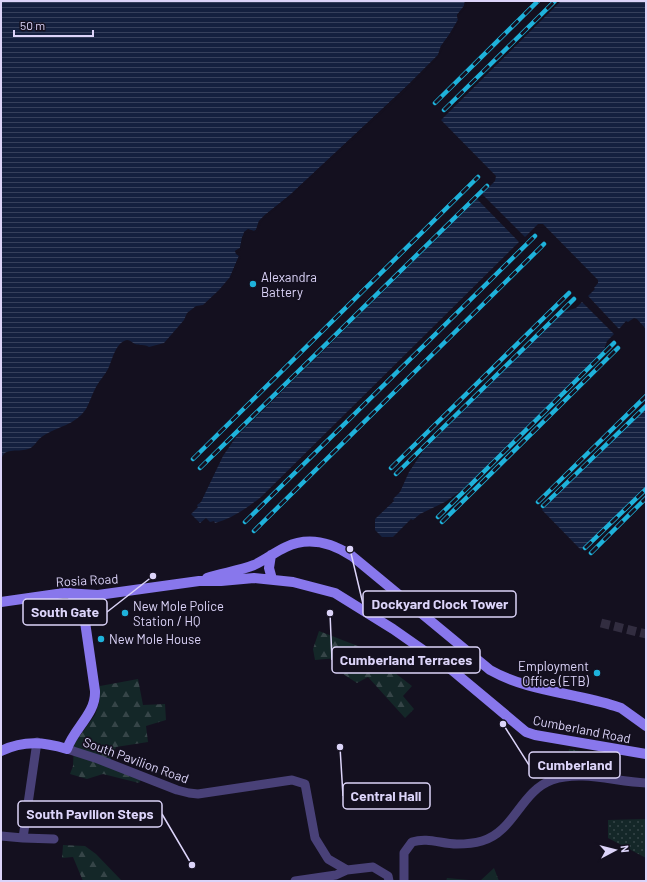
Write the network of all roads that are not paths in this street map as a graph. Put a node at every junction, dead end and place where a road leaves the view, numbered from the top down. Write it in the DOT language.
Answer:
graph roads {
  1 [pos="272,555"];
  2 [pos="272,579"];
  3 [pos="198,581"];
  4 [pos="70,593"];
  5 [pos="98,595"];
  6 [pos="1,602"];
  7 [pos="83,608"];
  8 [pos="646,726"];
  9 [pos="37,742"];
  10 [pos="67,748"];
  11 [pos="1,751"];
  12 [pos="646,754"];
  13 [pos="646,783"];
  14 [pos="1,836"];
  15 [pos="23,838"];
  16 [pos="54,839"];
  17 [pos="347,870"];
  18 [pos="296,881"];
  19 [pos="389,881"];
  20 [pos="404,881"];
  1 -- 2 [label="main road"];
  1 -- 3 [label="main road, Rosia Road"];
  1 -- 8 [label="main road, Rosia Road"];
  2 -- 3 [label="main road, Rosia Road"];
  2 -- 12 [label="main road, Cumberland Road"];
  3 -- 5 [label="main road, Rosia Road"];
  4 -- 5 [label="main road, Rosia Road"];
  4 -- 6 [label="main road, Rosia Road"];
  4 -- 7 [label="main road"];
  5 -- 7 [label="main road"];
  7 -- 10 [label="main road"];
  9 -- 10 [label="main road, South Pavilion Road"];
  9 -- 11 [label="main road, South Pavilion Road"];
  9 -- 15 [label="street"];
  10 -- 17 [label="street, South Pavilion Road"];
  13 -- 20 [label="street"];
  14 -- 15 [label="street"];
  15 -- 16 [label="street"];
  17 -- 18 [label="street"];
  17 -- 19 [label="street"];
}
